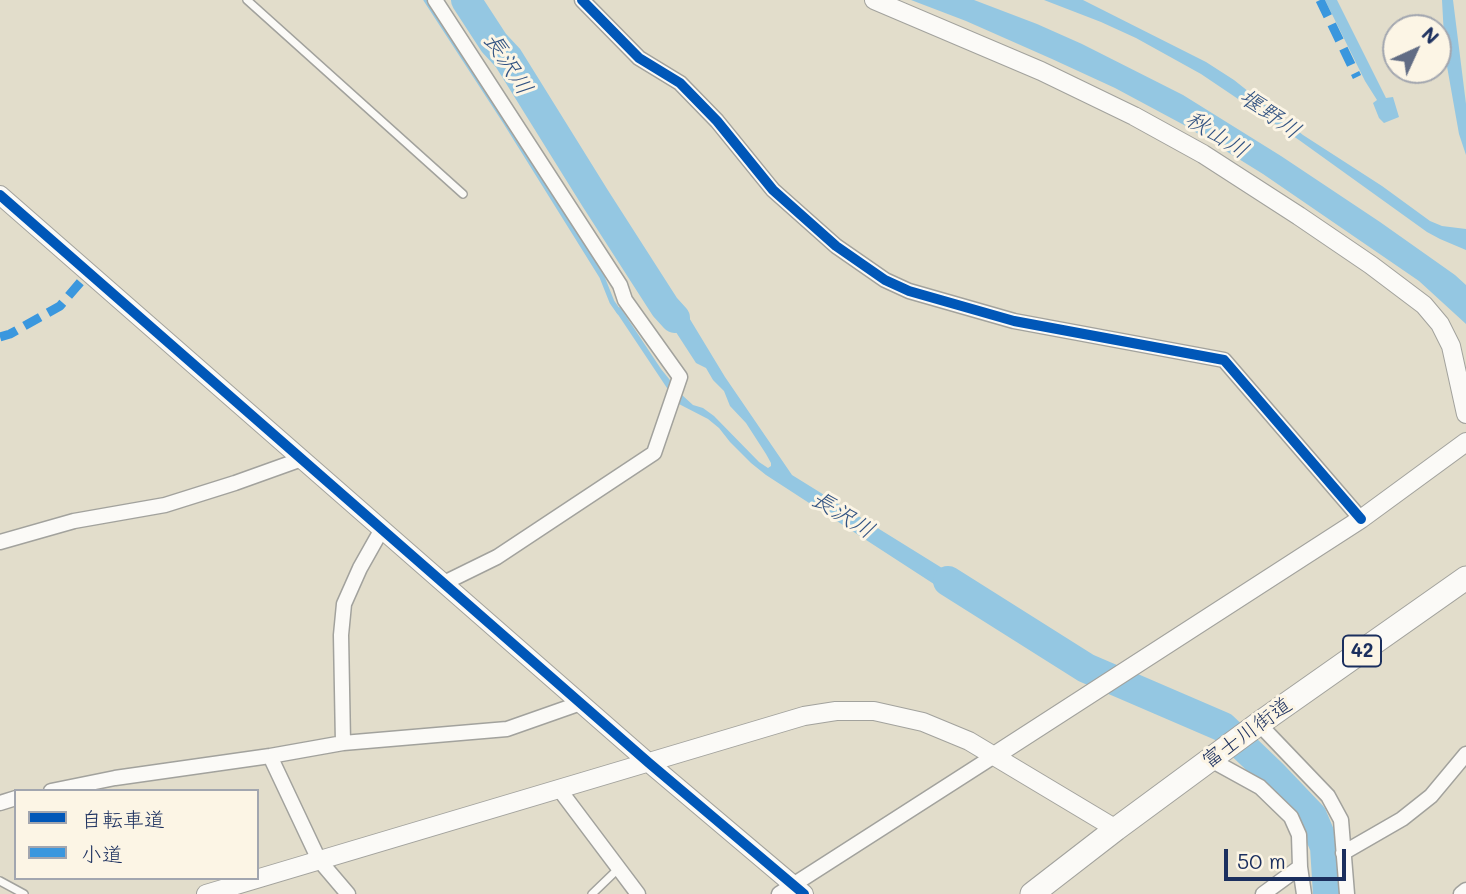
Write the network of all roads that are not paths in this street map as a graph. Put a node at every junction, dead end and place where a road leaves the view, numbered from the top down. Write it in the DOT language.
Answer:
graph roads {
  1 [pos="247,0"];
  2 [pos="435,0"];
  3 [pos="582,0"];
  4 [pos="874,0"];
  5 [pos="463,194"];
  6 [pos="0,195"];
  7 [pos="1466,414"];
  8 [pos="1466,442"];
  9 [pos="302,458"];
  10 [pos="1361,519"];
  11 [pos="382,529"];
  12 [pos="0,542"];
  13 [pos="1466,578"];
  14 [pos="444,583"];
  15 [pos="581,703"];
  16 [pos="1258,724"];
  17 [pos="343,743"];
  18 [pos="1466,754"];
  19 [pos="270,756"];
  20 [pos="994,756"];
  21 [pos="1211,759"];
  22 [pos="649,763"];
  23 [pos="61,789"];
  24 [pos="559,789"];
  25 [pos="1116,829"];
  26 [pos="1343,853"];
  27 [pos="319,860"];
  28 [pos="1300,867"];
  29 [pos="619,869"];
  30 [pos="259,878"];
  31 [pos="253,880"];
  32 [pos="0,881"];
  33 [pos="1466,890"];
  34 [pos="792,891"];
  35 [pos="24,894"];
  36 [pos="206,894"];
  37 [pos="348,894"];
  38 [pos="592,894"];
  39 [pos="638,894"];
  40 [pos="1032,894"];
  41 [pos="1263,894"];
  42 [pos="1304,894"];
  43 [pos="1347,894"];
  44 [pos="1461,894"];
  1 -- 5 [label="lane"];
  2 -- 14 [label="street"];
  3 -- 10 [label="street"];
  4 -- 7 [label="street"];
  6 -- 9 [label="street"];
  8 -- 10 [label="street"];
  9 -- 11 [label="street"];
  9 -- 12 [label="street"];
  10 -- 20 [label="street"];
  11 -- 14 [label="street"];
  11 -- 17 [label="street"];
  13 -- 16 [label="main road, 富士川街道 / 42"];
  14 -- 15 [label="street"];
  15 -- 17 [label="street"];
  15 -- 22 [label="street"];
  16 -- 21 [label="main road, 富士川街道 / 42"];
  16 -- 26 [label="street"];
  17 -- 19 [label="street"];
  18 -- 26 [label="street"];
  19 -- 23 [label="street"];
  19 -- 27 [label="street"];
  20 -- 22 [label="street"];
  20 -- 25 [label="street"];
  20 -- 34 [label="street"];
  21 -- 25 [label="main road, 富士川街道 / 42"];
  21 -- 28 [label="street"];
  22 -- 24 [label="street"];
  22 -- 34 [label="street"];
  24 -- 27 [label="street"];
  24 -- 29 [label="street"];
  25 -- 40 [label="main road, 富士川街道 / 42"];
  26 -- 43 [label="street"];
  27 -- 30 [label="street"];
  27 -- 37 [label="street"];
  28 -- 41 [label="street"];
  28 -- 42 [label="street"];
  29 -- 38 [label="lane"];
  29 -- 39 [label="street"];
  31 -- 36 [label="street"];
  32 -- 35 [label="lane"];
  33 -- 44 [label="street"];
}
